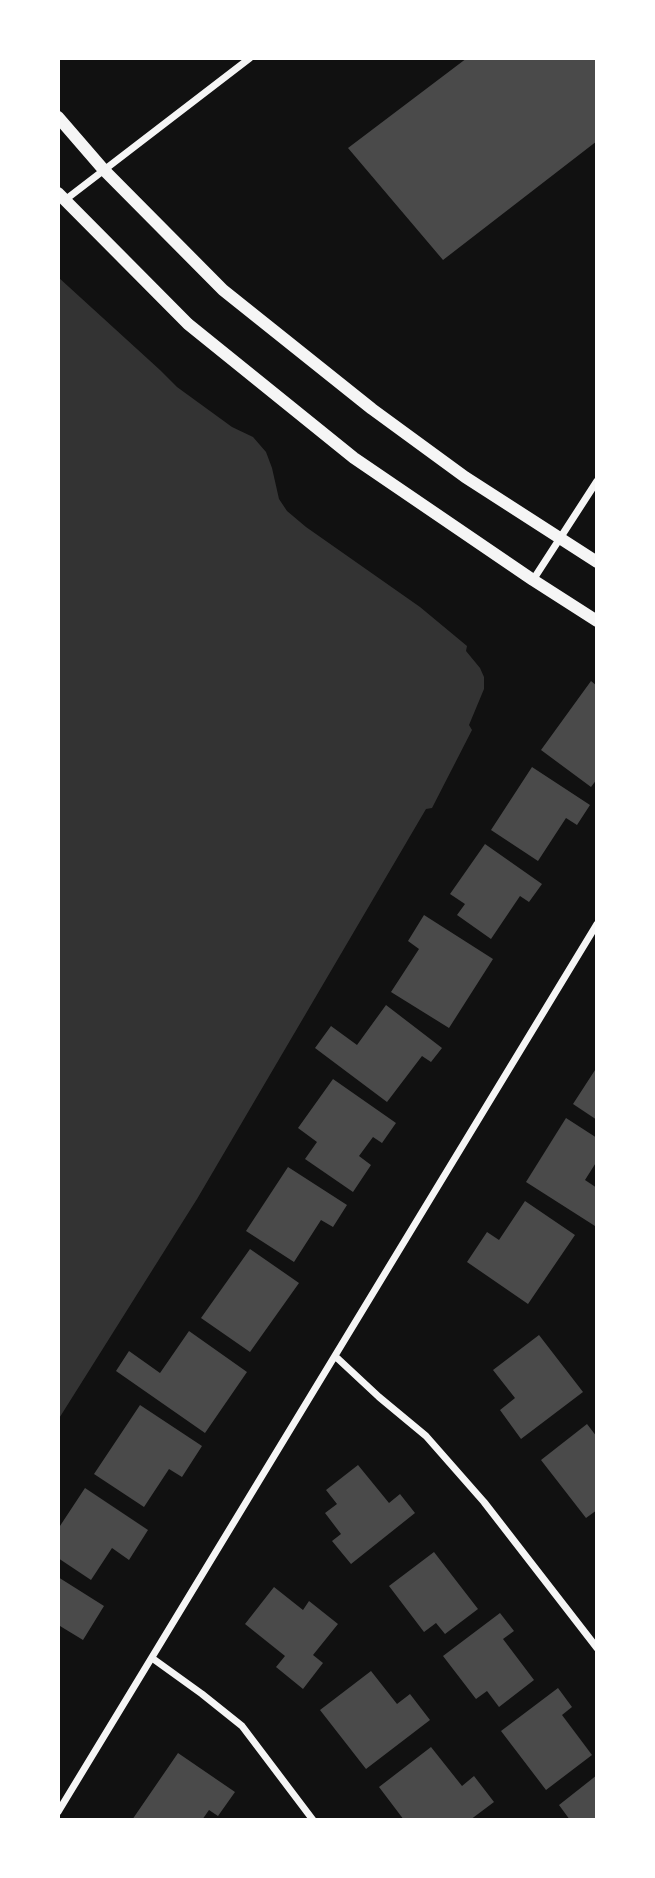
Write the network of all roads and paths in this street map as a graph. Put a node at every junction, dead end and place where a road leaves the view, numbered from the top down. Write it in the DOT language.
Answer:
graph roads {
  1 [pos="250,58"];
  2 [pos="58,117"];
  3 [pos="103,169"];
  4 [pos="61,197"];
  5 [pos="597,481"];
  6 [pos="558,538"];
  7 [pos="597,562"];
  8 [pos="533,580"];
  9 [pos="597,621"];
  10 [pos="597,924"];
  11 [pos="335,1356"];
  12 [pos="597,1648"];
  13 [pos="152,1658"];
  14 [pos="58,1812"];
  15 [pos="313,1820"];
  1 -- 3 [label="street"];
  2 -- 3 [label="street"];
  3 -- 4 [label="street"];
  3 -- 6 [label="street"];
  4 -- 8 [label="street"];
  5 -- 6 [label="street"];
  6 -- 7 [label="street"];
  6 -- 8 [label="street"];
  8 -- 9 [label="street"];
  10 -- 11 [label="street"];
  11 -- 12 [label="street"];
  11 -- 13 [label="street"];
  13 -- 14 [label="street"];
  13 -- 15 [label="street"];
}
